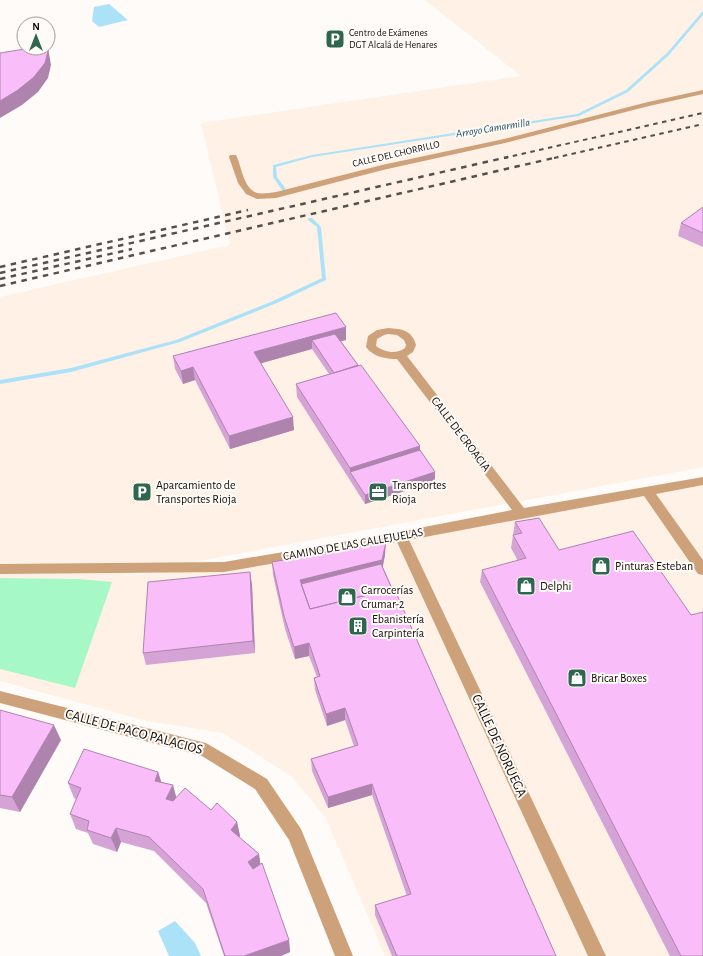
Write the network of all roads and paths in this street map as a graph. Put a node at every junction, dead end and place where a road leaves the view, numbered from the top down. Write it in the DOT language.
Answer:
graph roads {
  1 [pos="703,92"];
  2 [pos="233,157"];
  3 [pos="400,355"];
  4 [pos="703,482"];
  5 [pos="647,491"];
  6 [pos="521,513"];
  7 [pos="402,537"];
  8 [pos="0,569"];
  9 [pos="703,570"];
  10 [pos="0,697"];
  11 [pos="344,956"];
  12 [pos="597,956"];
  1 -- 2 [label="street, CALLE DEL CHORRILLO"];
  3 -- 6 [label="street, CALLE DE CROACIA"];
  4 -- 5 [label="street, CAMINO DE LAS CALLEJUELAS"];
  5 -- 6 [label="street, CAMINO DE LAS CALLEJUELAS"];
  5 -- 9 [label="street"];
  6 -- 7 [label="street, CAMINO DE LAS CALLEJUELAS"];
  7 -- 8 [label="street, CAMINO DE LAS CALLEJUELAS"];
  7 -- 12 [label="street, CALLE DE NORUEGA"];
  10 -- 11 [label="street, CALLE DE PACO PALACIOS"];
}
